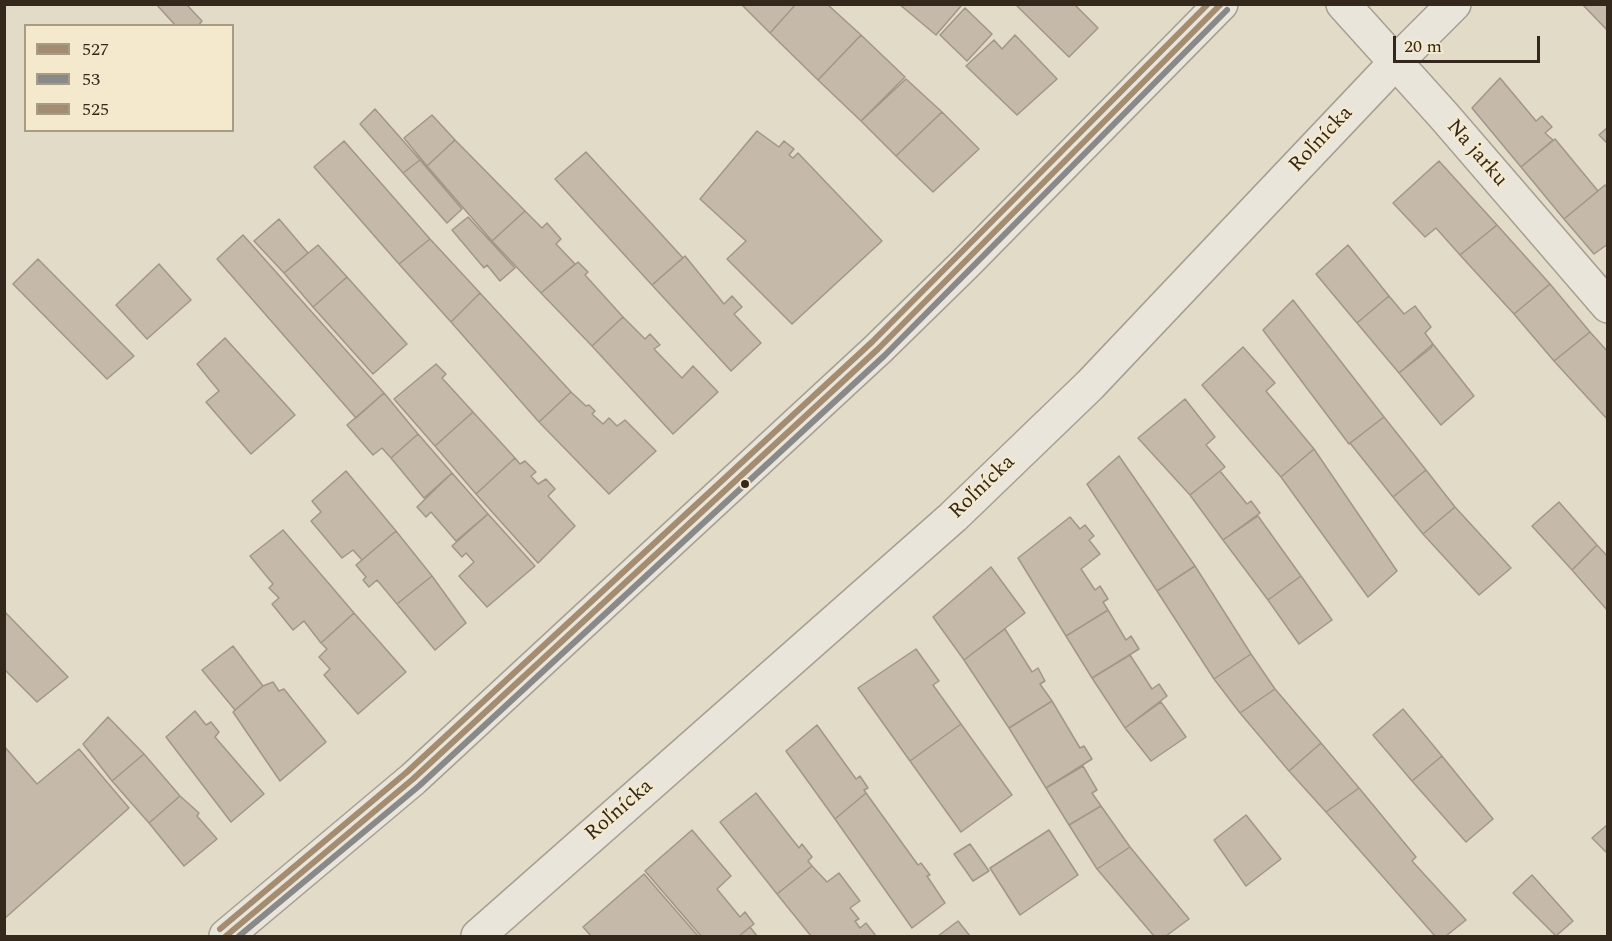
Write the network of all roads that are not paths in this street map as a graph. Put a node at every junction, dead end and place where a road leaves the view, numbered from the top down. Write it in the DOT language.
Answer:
graph roads {
  1 [pos="1221,4"];
  2 [pos="1343,4"];
  3 [pos="1454,4"];
  4 [pos="1395,63"];
  5 [pos="1608,306"];
  6 [pos="226,936"];
  7 [pos="478,936"];
  1 -- 6 [label="street"];
  2 -- 4 [label="street, Na jarku"];
  3 -- 4 [label="street, Roľnícka"];
  4 -- 5 [label="street, Na jarku"];
  4 -- 7 [label="street, Roľnícka"];
}
